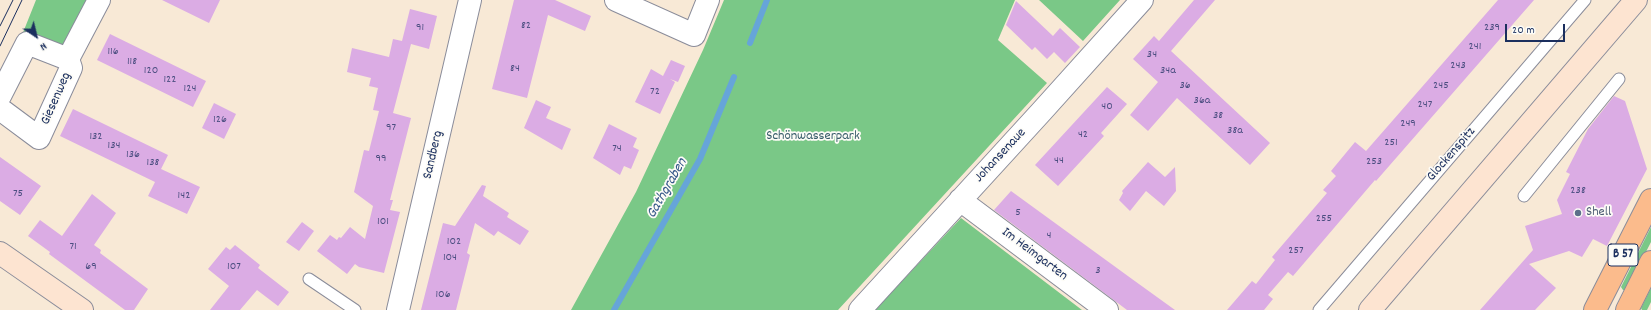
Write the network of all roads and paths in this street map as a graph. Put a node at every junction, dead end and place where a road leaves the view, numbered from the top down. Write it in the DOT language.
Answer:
graph roads {
  1 [pos="99,0"];
  2 [pos="470,0"];
  3 [pos="616,0"];
  4 [pos="708,0"];
  5 [pos="1142,0"];
  6 [pos="1585,0"];
  7 [pos="1636,0"];
  8 [pos="68,59"];
  9 [pos="1619,79"];
  10 [pos="0,96"];
  11 [pos="0,109"];
  12 [pos="1524,196"];
  13 [pos="960,200"];
  14 [pos="1651,200"];
  15 [pos="0,253"];
  16 [pos="1651,262"];
  17 [pos="309,279"];
  18 [pos="82,310"];
  19 [pos="355,310"];
  20 [pos="398,310"];
  21 [pos="860,310"];
  22 [pos="1107,310"];
  23 [pos="1319,310"];
  24 [pos="1370,310"];
  25 [pos="1595,310"];
  26 [pos="1627,310"];
  1 -- 8 [label="street, Giesenweg"];
  2 -- 20 [label="street, Sandberg"];
  3 -- 4 [label="street"];
  5 -- 13 [label="street, Johansenaue"];
  6 -- 23 [label="lane, Glockenspitz"];
  7 -- 24 [label="main road"];
  8 -- 10 [label="street, Giesenweg"];
  8 -- 11 [label="street, Giesenweg"];
  9 -- 12 [label="lane"];
  13 -- 21 [label="street, Johansenaue"];
  13 -- 22 [label="street, Im Heimgarten"];
  14 -- 25 [label="main road, B 57"];
  15 -- 18 [label="main road"];
  16 -- 26 [label="main road, B 57"];
  17 -- 19 [label="lane"];
}
